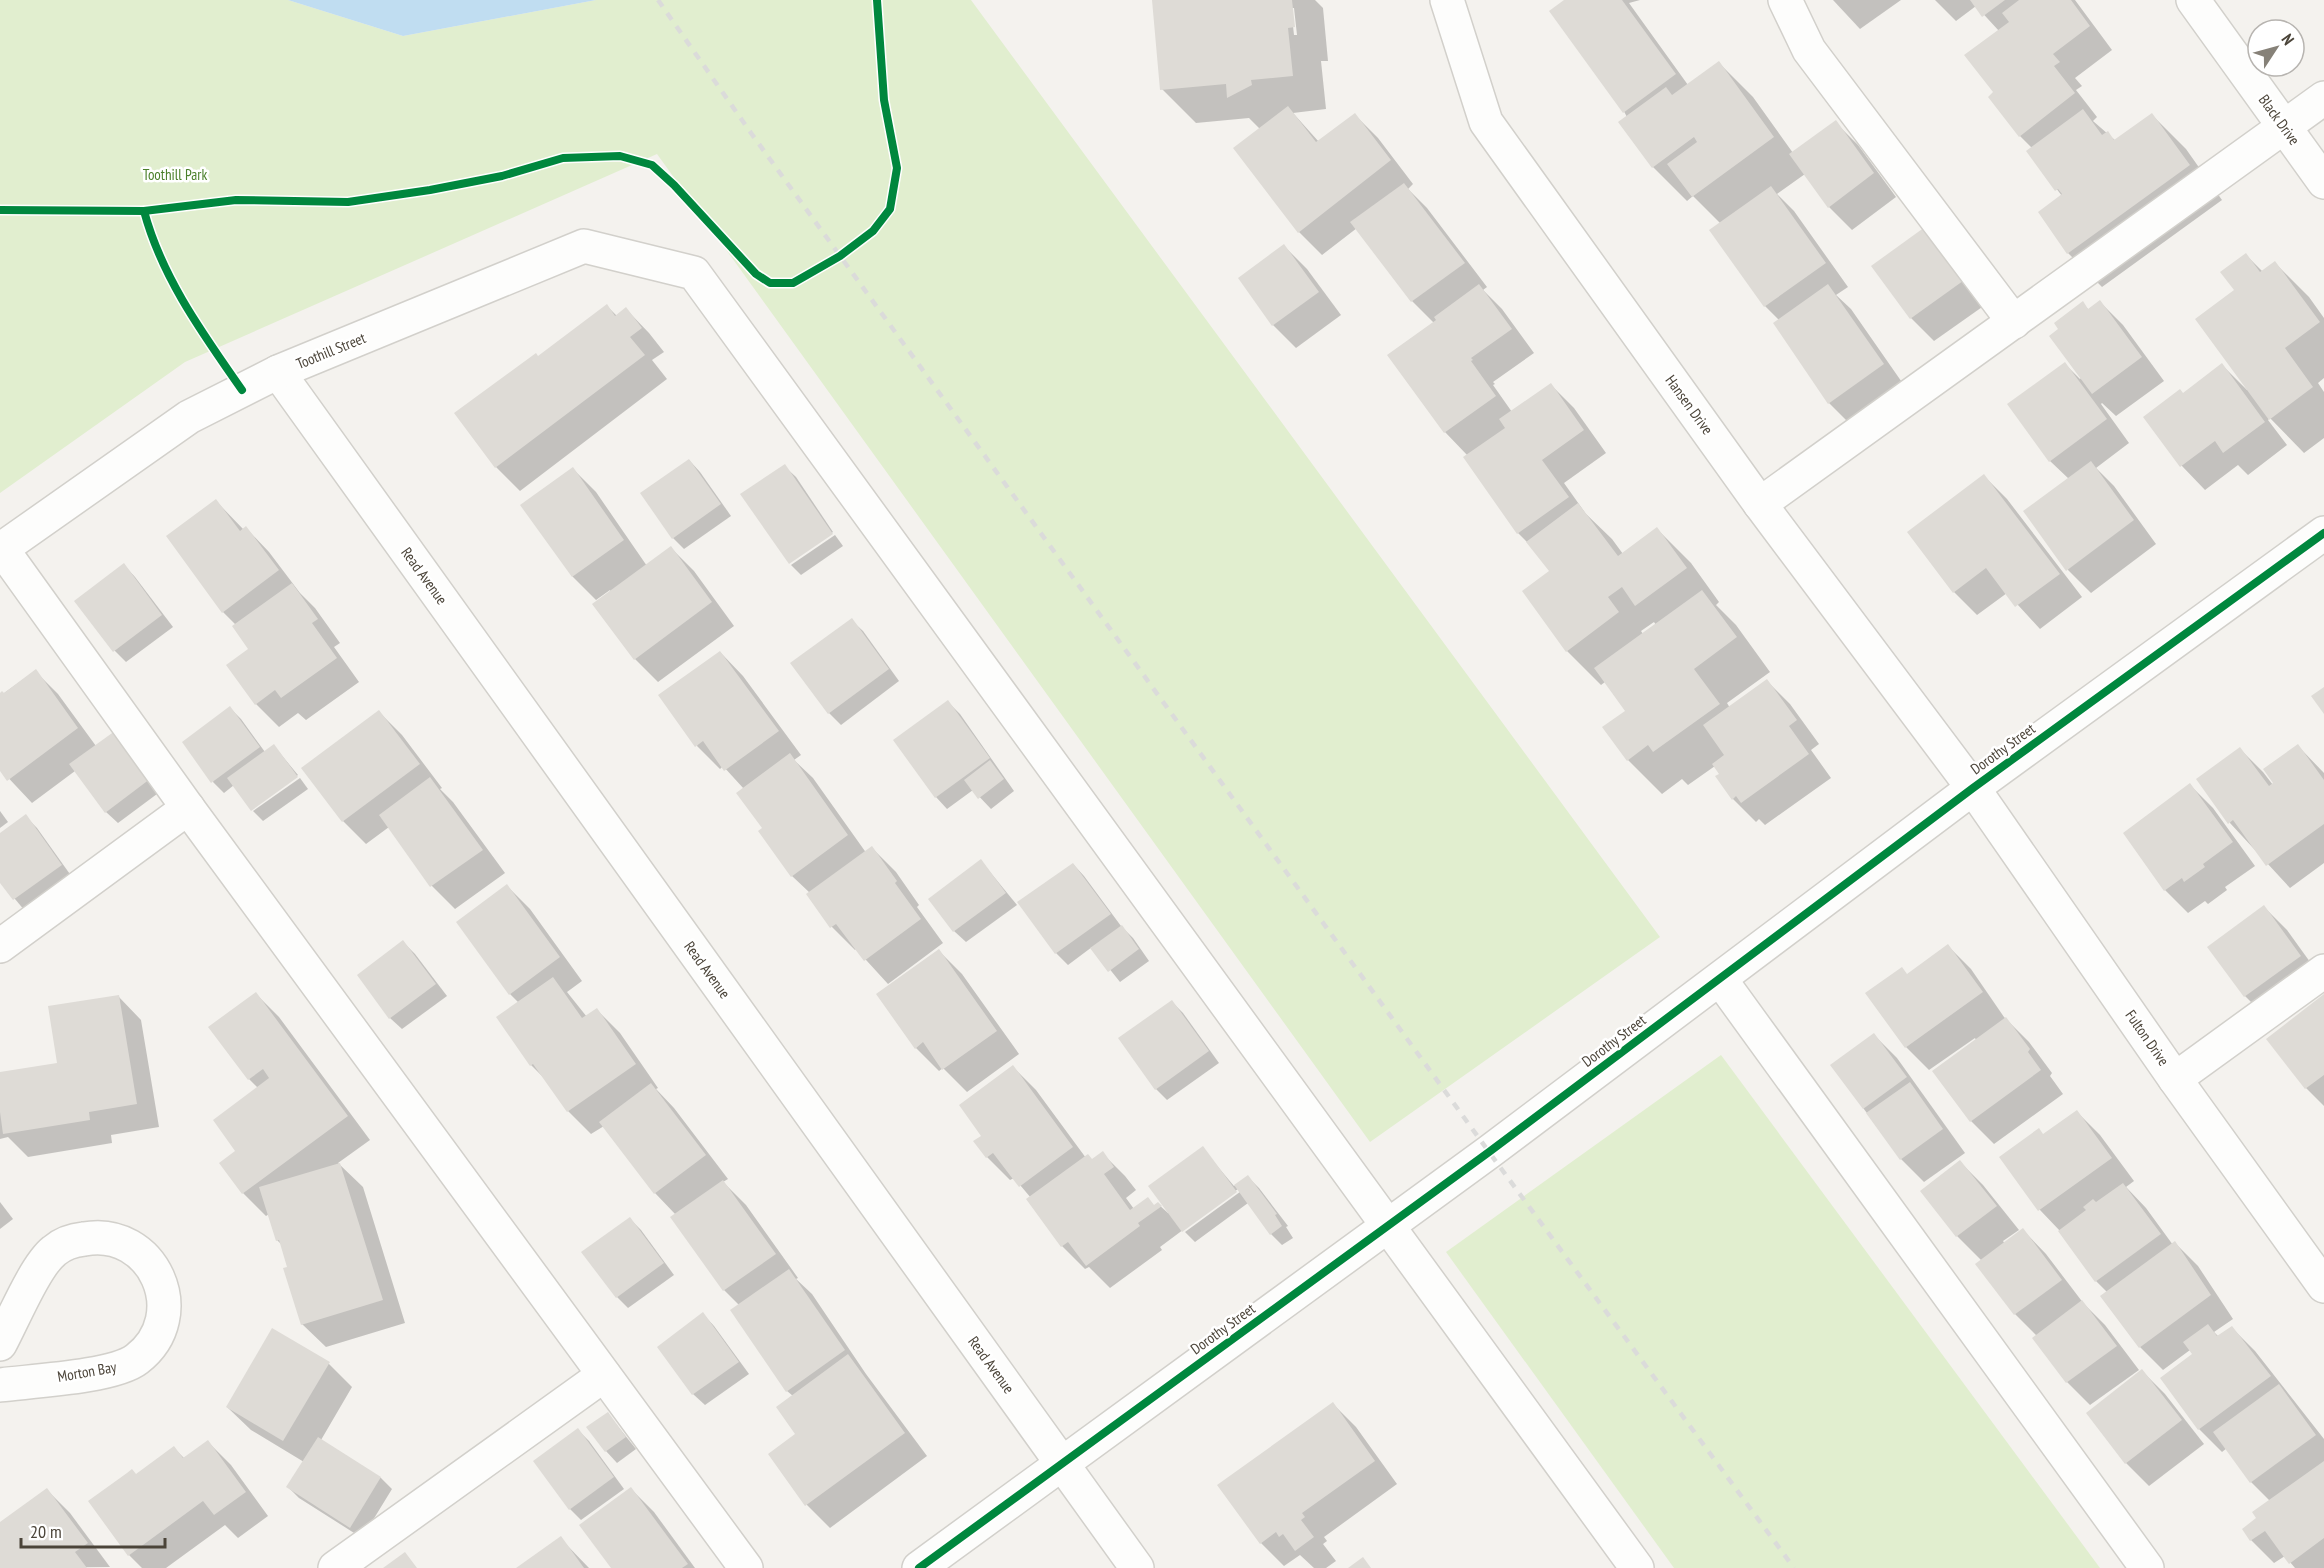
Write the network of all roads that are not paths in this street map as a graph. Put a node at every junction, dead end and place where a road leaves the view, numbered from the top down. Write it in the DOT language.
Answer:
graph roads {
  1 [pos="1447,0"];
  2 [pos="1785,0"];
  3 [pos="2193,0"];
  4 [pos="2324,98"];
  5 [pos="2284,128"];
  6 [pos="2324,182"];
  7 [pos="2014,322"];
  8 [pos="278,372"];
  9 [pos="1761,504"];
  10 [pos="2324,533"];
  11 [pos="1,549"];
  12 [pos="1973,788"];
  13 [pos="188,808"];
  14 [pos="0,946"];
  15 [pos="2324,971"];
  16 [pos="1719,979"];
  17 [pos="2175,1079"];
  18 [pos="1389,1226"];
  19 [pos="2324,1286"];
  20 [pos="0,1344"];
  21 [pos="604,1375"];
  22 [pos="0,1385"];
  23 [pos="1061,1464"];
  24 [pos="335,1568"];
  25 [pos="746,1568"];
  26 [pos="919,1568"];
  27 [pos="1137,1568"];
  28 [pos="1637,1568"];
  29 [pos="2147,1568"];
  1 -- 9 [label="street, Hansen Drive"];
  2 -- 7 [label="street"];
  3 -- 5 [label="street, Black Drive"];
  4 -- 5 [label="street"];
  5 -- 6 [label="street, Black Drive"];
  5 -- 7 [label="street"];
  7 -- 9 [label="street"];
  8 -- 11 [label="street, Toothill Street"];
  8 -- 18 [label="street, Toothill Street"];
  8 -- 23 [label="street, Read Avenue"];
  9 -- 12 [label="street, Hansen Drive"];
  10 -- 12 [label="street, Dorothy Street"];
  11 -- 13 [label="street"];
  12 -- 16 [label="street, Dorothy Street"];
  12 -- 17 [label="street, Fulton Drive"];
  13 -- 14 [label="street"];
  13 -- 21 [label="street"];
  15 -- 17 [label="street"];
  16 -- 18 [label="street, Dorothy Street"];
  16 -- 29 [label="street"];
  17 -- 19 [label="street, Fulton Drive"];
  18 -- 23 [label="street, Dorothy Street"];
  18 -- 28 [label="street"];
  20 -- 22 [label="street, Morton Bay"];
  21 -- 24 [label="street"];
  21 -- 25 [label="street"];
  23 -- 26 [label="street, Dorothy Street"];
  23 -- 27 [label="street, Read Avenue"];
}
